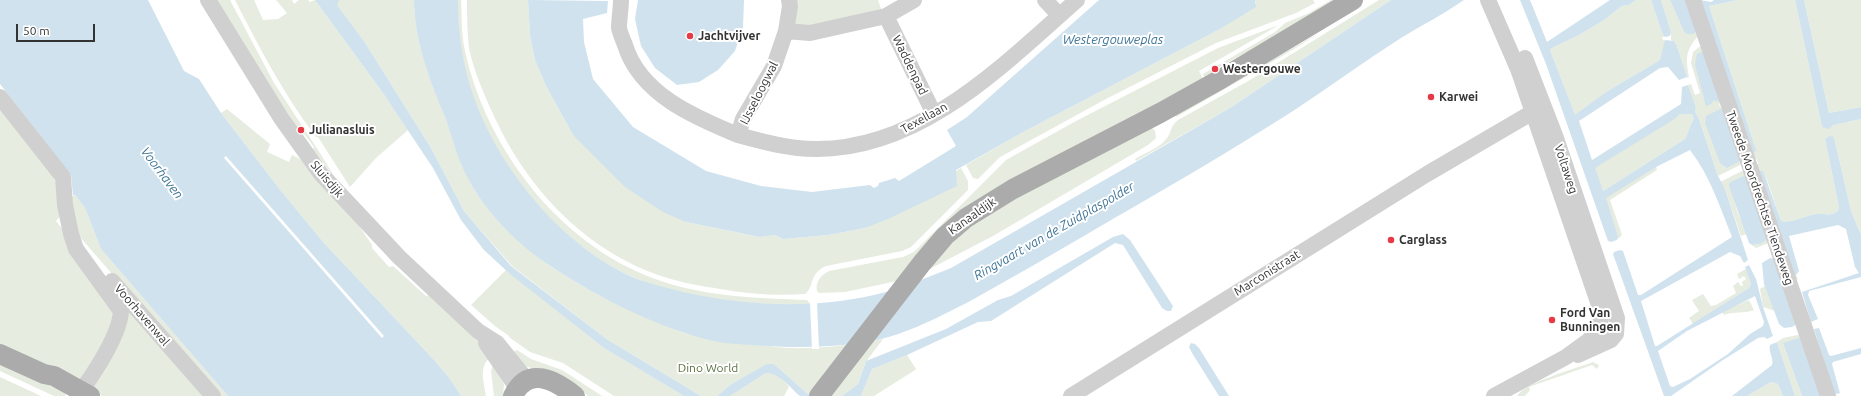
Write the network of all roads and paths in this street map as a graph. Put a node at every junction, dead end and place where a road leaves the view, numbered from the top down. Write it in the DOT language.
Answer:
graph roads {
  1 [pos="208,0"];
  2 [pos="621,0"];
  3 [pos="789,0"];
  4 [pos="914,0"];
  5 [pos="1045,0"];
  6 [pos="1077,0"];
  7 [pos="1352,0"];
  8 [pos="1488,0"];
  9 [pos="1498,0"];
  10 [pos="1693,0"];
  11 [pos="1059,15"];
  12 [pos="886,16"];
  13 [pos="786,31"];
  14 [pos="0,98"];
  15 [pos="934,114"];
  16 [pos="1539,117"];
  17 [pos="738,135"];
  18 [pos="71,234"];
  19 [pos="0,354"];
  20 [pos="1566,358"];
  21 [pos="519,388"];
  22 [pos="83,394"];
  23 [pos="1499,395"];
  24 [pos="212,396"];
  25 [pos="574,396"];
  26 [pos="819,396"];
  27 [pos="1070,396"];
  28 [pos="1828,396"];
  1 -- 21 [label="street, Sluisdijk"];
  2 -- 17 [label="street, IJsseloogwal"];
  3 -- 13 [label="street, IJsseloogwal"];
  4 -- 12 [label="street"];
  5 -- 11 [label="street"];
  6 -- 11 [label="street, Texellaan"];
  7 -- 26 [label="main road, Kanaaldijk"];
  8 -- 16 [label="street, Voltaweg"];
  9 -- 16 [label="street, Voltaweg"];
  10 -- 28 [label="street, Tweede Moordrechtse Tiendeweg"];
  11 -- 15 [label="street, Texellaan"];
  12 -- 13 [label="street"];
  12 -- 15 [label="street, Waddenpad"];
  13 -- 17 [label="street, IJsseloogwal"];
  14 -- 18 [label="street, Voorhavenwal"];
  15 -- 17 [label="street, Texellaan"];
  16 -- 20 [label="street, Voltaweg"];
  16 -- 20 [label="street, Voltaweg"];
  16 -- 27 [label="street, Marconistraat"];
  18 -- 22 [label="street, Voorhavenwal"];
  18 -- 24 [label="street, Voorhavenwal"];
  19 -- 22 [label="main road"];
  20 -- 23 [label="street"];
  21 -- 25 [label="main road, Sluisdijk"];
}
